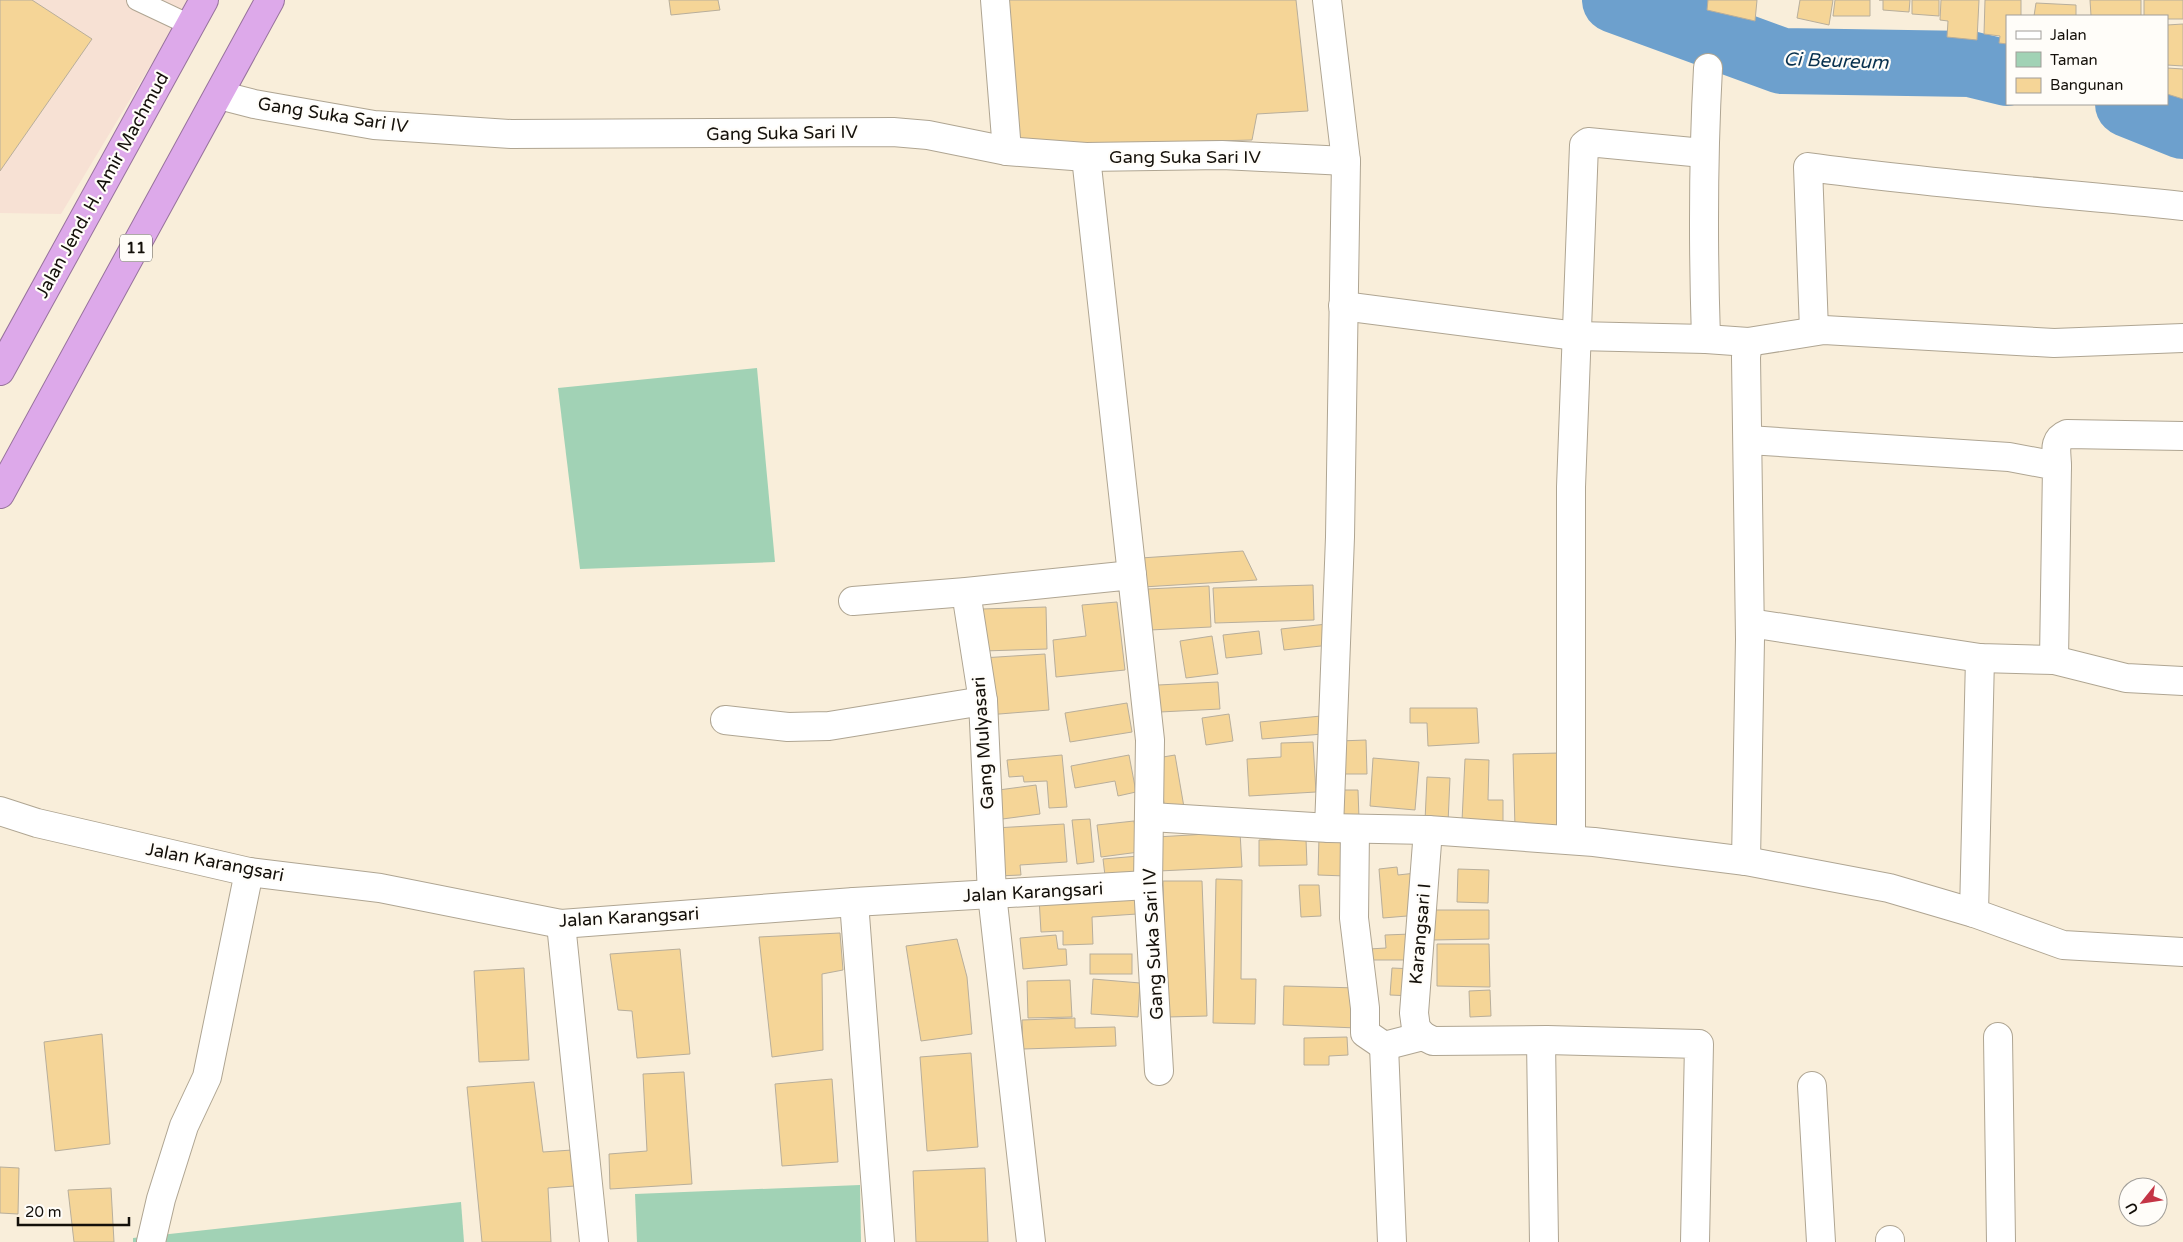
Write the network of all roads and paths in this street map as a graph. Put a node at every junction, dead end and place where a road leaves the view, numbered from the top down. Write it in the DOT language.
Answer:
graph roads {
  1 [pos="137,0"];
  2 [pos="204,0"];
  3 [pos="270,0"];
  4 [pos="995,0"];
  5 [pos="1327,0"];
  6 [pos="190,25"];
  7 [pos="1708,68"];
  8 [pos="219,95"];
  9 [pos="1008,151"];
  10 [pos="1703,153"];
  11 [pos="1086,157"];
  12 [pos="1346,161"];
  13 [pos="2183,206"];
  14 [pos="1343,306"];
  15 [pos="1814,330"];
  16 [pos="1576,336"];
  17 [pos="2183,338"];
  18 [pos="1706,339"];
  19 [pos="1748,342"];
  20 [pos="0,371"];
  21 [pos="2183,436"];
  22 [pos="1748,440"];
  23 [pos="2057,466"];
  24 [pos="0,494"];
  25 [pos="1132,576"];
  26 [pos="966,592"];
  27 [pos="853,601"];
  28 [pos="1750,623"];
  29 [pos="1980,658"];
  30 [pos="2054,660"];
  31 [pos="2183,682"];
  32 [pos="983,701"];
  33 [pos="725,720"];
  34 [pos="0,812"];
  35 [pos="1151,817"];
  36 [pos="1342,828"];
  37 [pos="1428,830"];
  38 [pos="1571,840"];
  39 [pos="1746,861"];
  40 [pos="249,872"];
  41 [pos="1148,886"];
  42 [pos="992,894"];
  43 [pos="854,902"];
  44 [pos="1974,913"];
  45 [pos="562,924"];
  46 [pos="2183,952"];
  47 [pos="1423,1036"];
  48 [pos="1998,1037"];
  49 [pos="1542,1040"];
  50 [pos="1384,1046"];
  51 [pos="1159,1071"];
  52 [pos="1812,1086"];
  53 [pos="151,1242"];
  54 [pos="594,1242"];
  55 [pos="880,1242"];
  56 [pos="1032,1242"];
  57 [pos="1392,1242"];
  58 [pos="1544,1242"];
  59 [pos="1695,1242"];
  60 [pos="1821,1242"];
  61 [pos="2001,1242"];
  1 -- 6 [label="lane"];
  2 -- 6 [label="highway, Jalan Jend. H. Amir Machmud"];
  3 -- 8 [label="highway, 11"];
  4 -- 9 [label="street"];
  5 -- 12 [label="street"];
  6 -- 20 [label="highway, Jalan Jend. H. Amir Machmud"];
  7 -- 10 [label="street"];
  8 -- 9 [label="street, Gang Suka Sari IV"];
  8 -- 24 [label="highway, 11"];
  9 -- 11 [label="street, Gang Suka Sari IV"];
  10 -- 16 [label="street"];
  10 -- 18 [label="street"];
  11 -- 12 [label="street, Gang Suka Sari IV"];
  11 -- 25 [label="street, Gang Suka Sari IV"];
  12 -- 14 [label="street"];
  13 -- 15 [label="street"];
  14 -- 16 [label="street"];
  14 -- 36 [label="street"];
  15 -- 17 [label="street"];
  15 -- 19 [label="street"];
  16 -- 18 [label="street"];
  16 -- 38 [label="street"];
  18 -- 19 [label="street"];
  19 -- 22 [label="street"];
  21 -- 23 [label="street"];
  22 -- 23 [label="street"];
  22 -- 28 [label="street"];
  23 -- 30 [label="street"];
  25 -- 26 [label="street"];
  25 -- 35 [label="street, Gang Suka Sari IV"];
  26 -- 27 [label="street"];
  26 -- 32 [label="street, Gang Mulyasari"];
  28 -- 29 [label="street"];
  28 -- 39 [label="street"];
  29 -- 30 [label="street"];
  29 -- 44 [label="street"];
  30 -- 31 [label="street"];
  32 -- 33 [label="street"];
  32 -- 42 [label="street, Gang Mulyasari"];
  34 -- 40 [label="street, Jalan Karangsari"];
  35 -- 36 [label="street"];
  35 -- 41 [label="street, Gang Suka Sari IV"];
  36 -- 37 [label="street"];
  36 -- 50 [label="street"];
  37 -- 38 [label="street"];
  37 -- 47 [label="street, Karangsari I"];
  38 -- 39 [label="street"];
  39 -- 44 [label="street"];
  40 -- 45 [label="street, Jalan Karangsari"];
  40 -- 53 [label="street"];
  41 -- 42 [label="street, Jalan Karangsari"];
  41 -- 51 [label="street, Gang Suka Sari IV"];
  42 -- 43 [label="street, Jalan Karangsari"];
  42 -- 56 [label="street, Gang Mulyasari"];
  43 -- 45 [label="street, Jalan Karangsari"];
  43 -- 55 [label="street"];
  44 -- 46 [label="street"];
  45 -- 54 [label="street"];
  47 -- 49 [label="street"];
  47 -- 50 [label="street"];
  48 -- 61 [label="street"];
  49 -- 58 [label="street"];
  49 -- 59 [label="street"];
  50 -- 57 [label="street"];
  52 -- 60 [label="street"];
}
